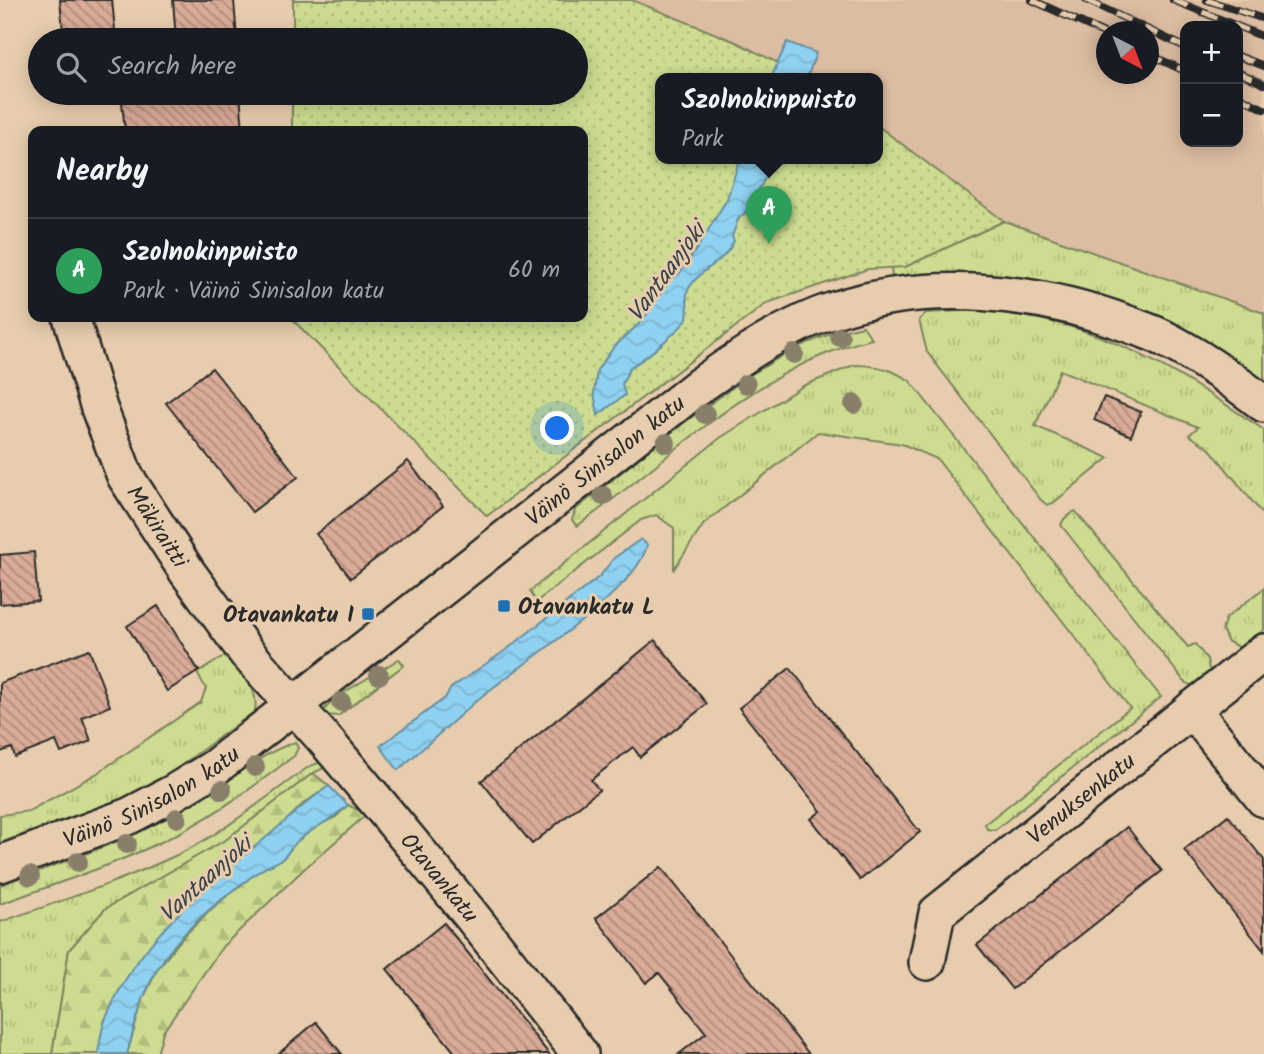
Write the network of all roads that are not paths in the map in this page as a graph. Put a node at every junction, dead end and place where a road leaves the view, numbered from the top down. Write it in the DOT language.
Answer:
graph roads {
  1 [pos="73,322"];
  2 [pos="1264,404"];
  3 [pos="1264,652"];
  4 [pos="293,706"];
  5 [pos="1192,709"];
  6 [pos="1264,799"];
  7 [pos="0,864"];
  8 [pos="927,962"];
  9 [pos="580,1054"];
  1 -- 4 [label="street, Mäkiraitti"];
  2 -- 4 [label="street, Väinö Sinisalon katu"];
  3 -- 5 [label="street, Venuksenkatu"];
  4 -- 7 [label="street, Väinö Sinisalon katu"];
  4 -- 9 [label="street, Otavankatu"];
  5 -- 6 [label="street"];
  5 -- 8 [label="street, Venuksenkatu"];
}
